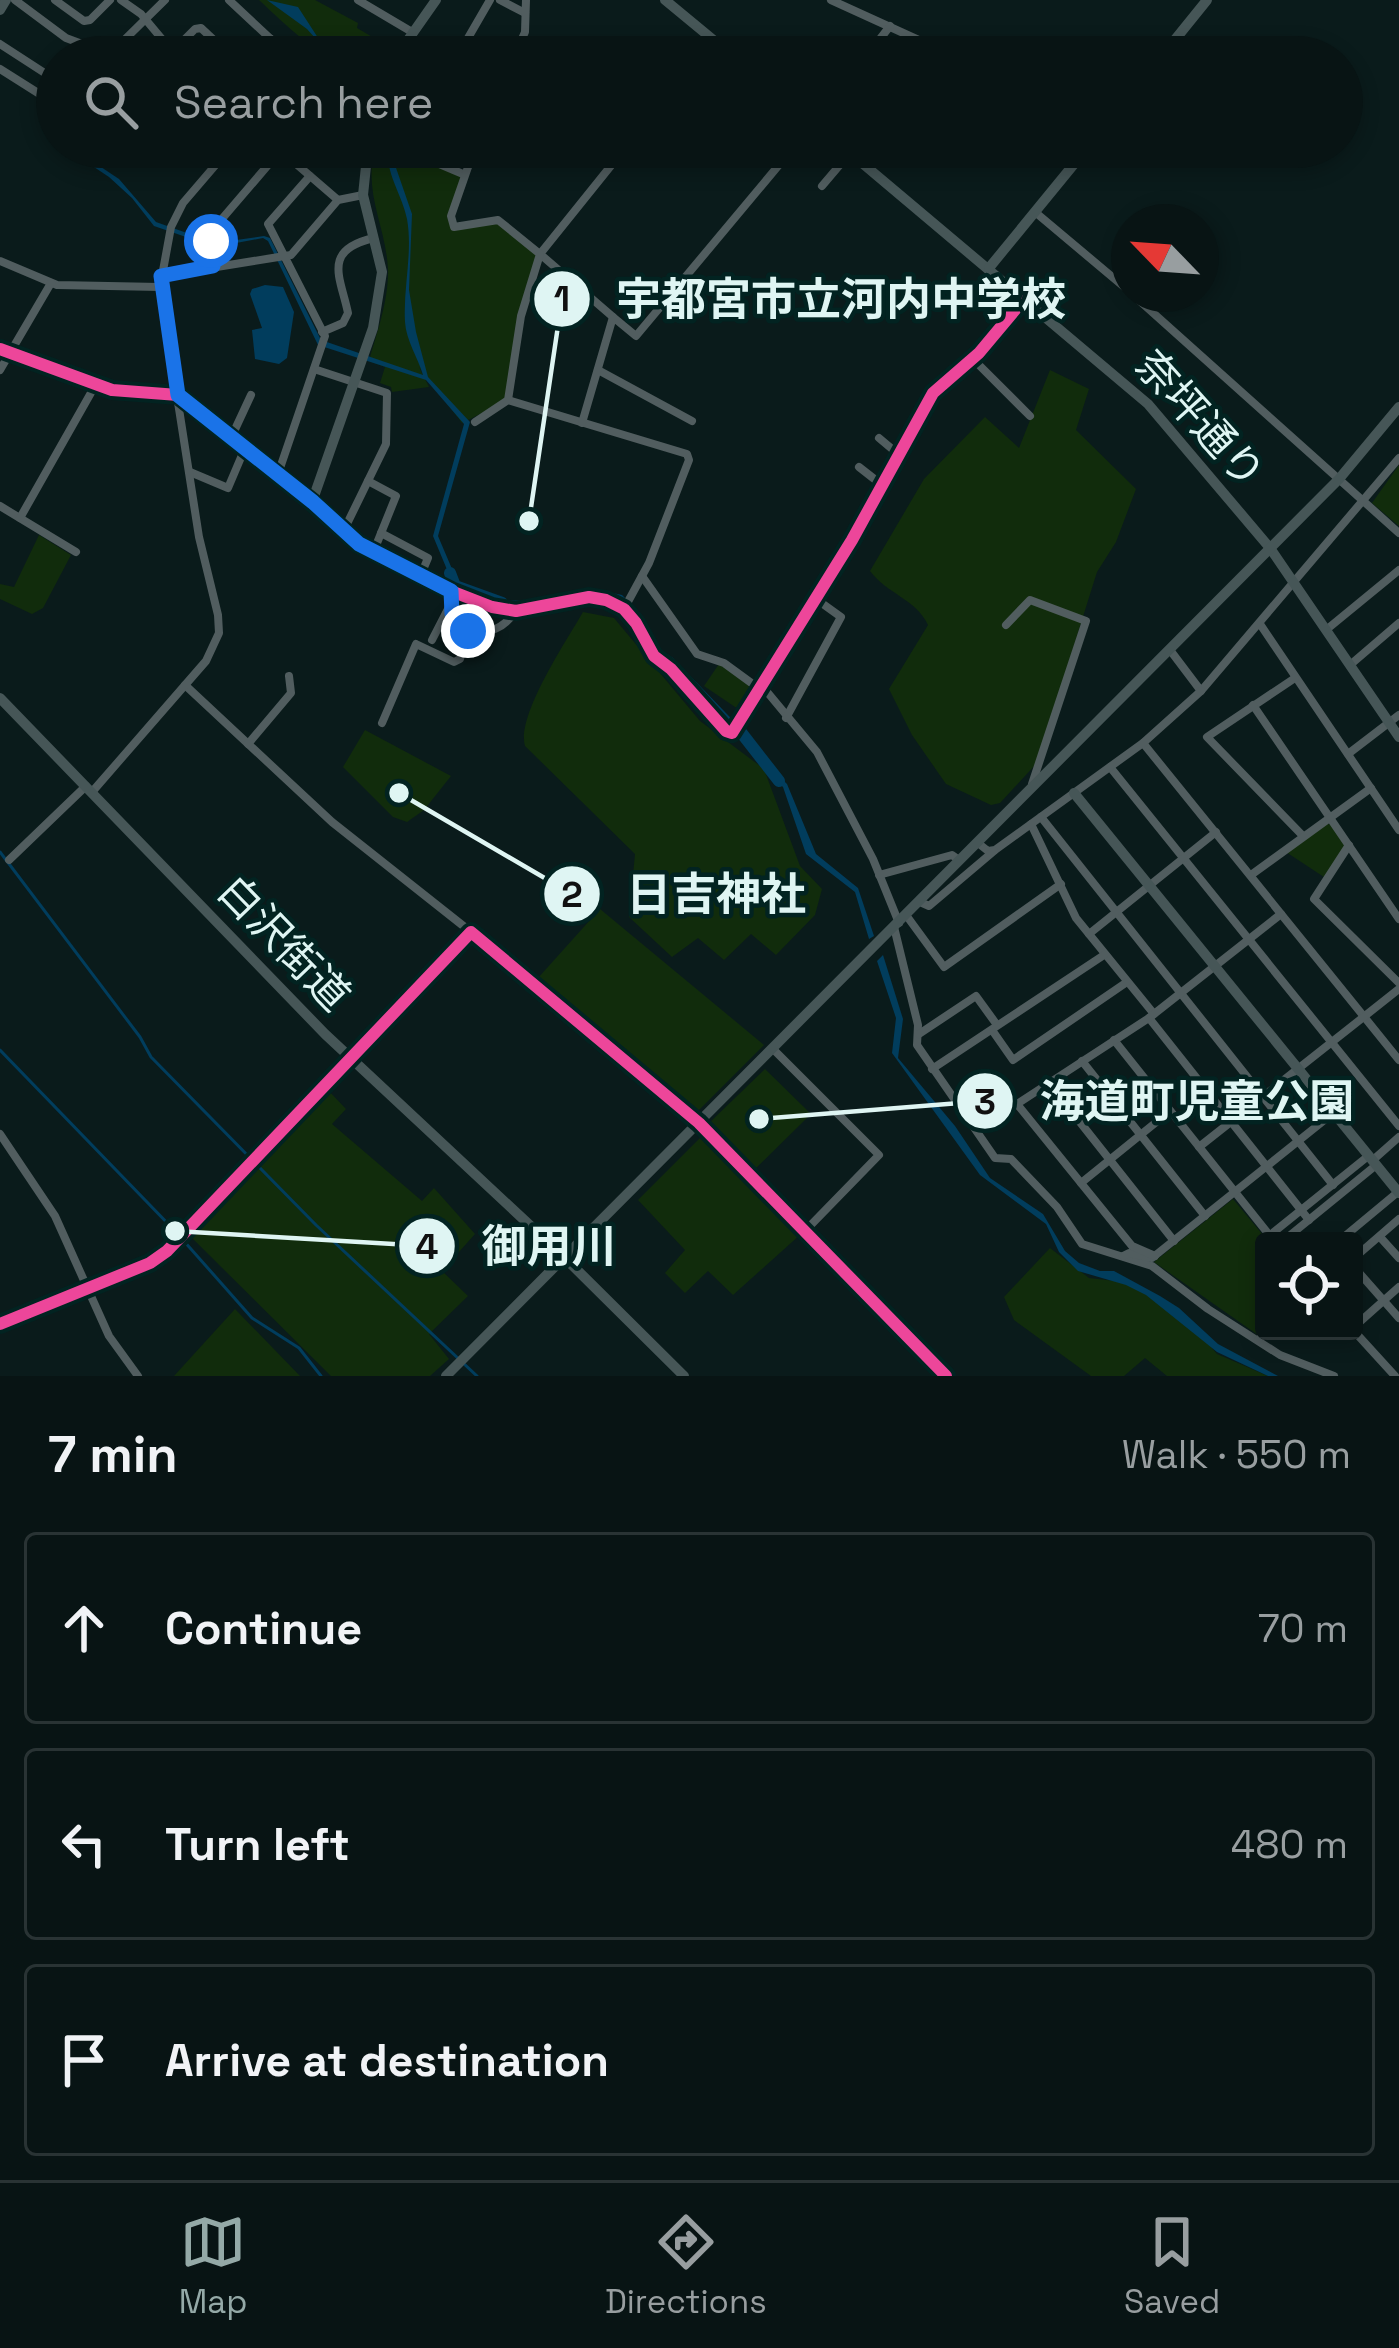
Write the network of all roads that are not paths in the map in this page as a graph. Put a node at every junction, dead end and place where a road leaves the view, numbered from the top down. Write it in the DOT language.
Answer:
graph roads {
  1 [pos="5,0"];
  2 [pos="15,0"];
  3 [pos="55,0"];
  4 [pos="110,0"];
  5 [pos="122,0"];
  6 [pos="165,0"];
  7 [pos="229,0"];
  8 [pos="358,0"];
  9 [pos="436,0"];
  10 [pos="490,0"];
  11 [pos="500,0"];
  12 [pos="526,0"];
  13 [pos="665,0"];
  14 [pos="831,0"];
  15 [pos="1207,0"];
  16 [pos="0,10"];
  17 [pos="526,14"];
  18 [pos="145,18"];
  19 [pos="890,26"];
  20 [pos="412,32"];
  21 [pos="63,36"];
  22 [pos="130,36"];
  23 [pos="160,36"];
  24 [pos="268,36"];
  25 [pos="409,36"];
  26 [pos="469,36"];
  27 [pos="523,36"];
  28 [pos="709,36"];
  29 [pos="882,36"];
  30 [pos="911,36"];
  31 [pos="1178,36"];
  32 [pos="0,44"];
  33 [pos="36,67"];
  34 [pos="0,69"];
  35 [pos="36,92"];
  36 [pos="212,168"];
  37 [pos="263,168"];
  38 [pos="301,168"];
  39 [pos="366,168"];
  40 [pos="449,168"];
  41 [pos="466,168"];
  42 [pos="609,168"];
  43 [pos="776,168"];
  44 [pos="834,168"];
  45 [pos="869,168"];
  46 [pos="1071,168"];
  47 [pos="463,174"];
  48 [pos="310,176"];
  49 [pos="822,186"];
  50 [pos="364,195"];
  51 [pos="338,200"];
  52 [pos="1035,212"];
  53 [pos="374,238"];
  54 [pos="540,254"];
  55 [pos="280,256"];
  56 [pos="0,261"];
  57 [pos="213,266"];
  58 [pos="989,268"];
  59 [pos="1111,276"];
  60 [pos="161,281"];
  61 [pos="51,283"];
  62 [pos="1025,298"];
  63 [pos="1152,312"];
  64 [pos="613,317"];
  65 [pos="323,340"];
  66 [pos="5,351"];
  67 [pos="973,359"];
  68 [pos="314,369"];
  69 [pos="0,370"];
  70 [pos="598,370"];
  71 [pos="356,383"];
  72 [pos="96,384"];
  73 [pos="178,395"];
  74 [pos="251,395"];
  75 [pos="508,400"];
  76 [pos="1399,407"];
  77 [pos="1030,416"];
  78 [pos="692,421"];
  79 [pos="475,422"];
  80 [pos="582,423"];
  81 [pos="231,438"];
  82 [pos="879,438"];
  83 [pos="245,448"];
  84 [pos="898,454"];
  85 [pos="1399,458"];
  86 [pos="860,467"];
  87 [pos="189,471"];
  88 [pos="278,475"];
  89 [pos="1339,479"];
  90 [pos="368,481"];
  91 [pos="882,485"];
  92 [pos="313,502"];
  93 [pos="1364,504"];
  94 [pos="0,506"];
  95 [pos="20,518"];
  96 [pos="344,530"];
  97 [pos="381,533"];
  98 [pos="1399,533"];
  99 [pos="1270,548"];
  100 [pos="76,552"];
  101 [pos="374,553"];
  102 [pos="1399,570"];
  103 [pos="642,576"];
  104 [pos="419,577"];
  105 [pos="1294,584"];
  106 [pos="451,591"];
  107 [pos="816,599"];
  108 [pos="626,605"];
  109 [pos="449,606"];
  110 [pos="516,611"];
  111 [pos="1399,622"];
  112 [pos="1006,625"];
  113 [pos="1260,625"];
  114 [pos="1326,630"];
  115 [pos="468,631"];
  116 [pos="432,640"];
  117 [pos="1170,650"];
  118 [pos="1350,665"];
  119 [pos="289,676"];
  120 [pos="1295,677"];
  121 [pos="185,686"];
  122 [pos="762,688"];
  123 [pos="1201,692"];
  124 [pos="0,698"];
  125 [pos="1253,705"];
  126 [pos="786,718"];
  127 [pos="1395,720"];
  128 [pos="382,723"];
  129 [pos="1399,737"];
  130 [pos="1143,743"];
  131 [pos="248,744"];
  132 [pos="1348,754"];
  133 [pos="1110,767"];
  134 [pos="1371,788"];
  135 [pos="89,789"];
  136 [pos="1030,791"];
  137 [pos="1074,793"];
  138 [pos="1041,817"];
  139 [pos="1329,817"];
  140 [pos="1031,824"];
  141 [pos="1399,830"];
  142 [pos="1216,832"];
  143 [pos="1304,836"];
  144 [pos="978,843"];
  145 [pos="1349,845"];
  146 [pos="995,850"];
  147 [pos="1183,858"];
  148 [pos="9,860"];
  149 [pos="960,861"];
  150 [pos="879,875"];
  151 [pos="1251,875"];
  152 [pos="1061,884"];
  153 [pos="1150,885"];
  154 [pos="920,902"];
  155 [pos="1117,912"];
  156 [pos="1280,914"];
  157 [pos="1399,919"];
  158 [pos="900,922"];
  159 [pos="471,932"];
  160 [pos="1088,934"];
  161 [pos="1248,939"];
  162 [pos="1104,955"];
  163 [pos="1214,967"];
  164 [pos="1127,982"];
  165 [pos="1398,990"];
  166 [pos="1181,993"];
  167 [pos="1152,1016"];
  168 [pos="1364,1017"];
  169 [pos="995,1028"];
  170 [pos="918,1034"];
  171 [pos="1114,1040"];
  172 [pos="1332,1043"];
  173 [pos="773,1049"];
  174 [pos="351,1058"];
  175 [pos="1399,1060"];
  176 [pos="1082,1061"];
  177 [pos="932,1069"];
  178 [pos="1297,1070"];
  179 [pos="1049,1083"];
  180 [pos="1263,1096"];
  181 [pos="1170,1111"];
  182 [pos="1332,1114"];
  183 [pos="1232,1121"];
  184 [pos="699,1123"];
  185 [pos="1399,1126"];
  186 [pos="0,1134"];
  187 [pos="1140,1135"];
  188 [pos="1399,1137"];
  189 [pos="1299,1141"];
  190 [pos="1199,1147"];
  191 [pos="1110,1160"];
  192 [pos="1371,1162"];
  193 [pos="1268,1166"];
  194 [pos="1081,1183"];
  195 [pos="1334,1185"];
  196 [pos="1234,1192"];
  197 [pos="1399,1193"];
  198 [pos="1302,1209"];
  199 [pos="1205,1216"];
  200 [pos="1399,1219"];
  201 [pos="1309,1220"];
  202 [pos="804,1231"];
  203 [pos="1270,1232"];
  204 [pos="1282,1232"];
  205 [pos="1288,1232"];
  206 [pos="1350,1232"];
  207 [pos="1379,1236"];
  208 [pos="1174,1241"];
  209 [pos="1363,1250"];
  210 [pos="1155,1256"];
  211 [pos="1121,1257"];
  212 [pos="566,1258"];
  213 [pos="1399,1258"];
  214 [pos="1363,1277"];
  215 [pos="1399,1287"];
  216 [pos="88,1288"];
  217 [pos="1384,1300"];
  218 [pos="1399,1318"];
  219 [pos="1363,1320"];
  220 [pos="0,1324"];
  221 [pos="1255,1338"];
  222 [pos="1363,1339"];
  223 [pos="1258,1340"];
  224 [pos="138,1376"];
  225 [pos="446,1376"];
  226 [pos="683,1376"];
  227 [pos="946,1376"];
  228 [pos="1334,1376"];
  229 [pos="1396,1376"];
  1 -- 16 [label="main road"];
  2 -- 21 [label="street"];
  3 -- 4 [label="street"];
  5 -- 18 [label="street"];
  6 -- 18 [label="street"];
  7 -- 24 [label="street"];
  8 -- 20 [label="street"];
  9 -- 20 [label="main road"];
  10 -- 26 [label="street"];
  11 -- 17 [label="street"];
  12 -- 17 [label="street"];
  13 -- 28 [label="main road"];
  14 -- 19 [label="street"];
  15 -- 31 [label="main road"];
  17 -- 27 [label="street"];
  18 -- 22 [label="street"];
  18 -- 23 [label="street"];
  19 -- 29 [label="street"];
  19 -- 30 [label="street"];
  20 -- 25 [label="main road"];
  32 -- 33 [label="street"];
  34 -- 35 [label="street"];
  36 -- 60 [label="street"];
  37 -- 57 [label="street"];
  38 -- 48 [label="street"];
  39 -- 50 [label="main road"];
  40 -- 47 [label="street"];
  41 -- 47 [label="street"];
  42 -- 54 [label="street"];
  43 -- 64 [label="street"];
  44 -- 49 [label="street"];
  45 -- 58 [label="main road, 奈坪通り"];
  46 -- 52 [label="main road"];
  47 -- 54 [label="street"];
  48 -- 51 [label="street"];
  48 -- 55 [label="street"];
  50 -- 51 [label="street"];
  50 -- 53 [label="main road"];
  51 -- 55 [label="street"];
  52 -- 58 [label="main road"];
  52 -- 59 [label="street"];
  53 -- 65 [label="street"];
  53 -- 71 [label="main road"];
  54 -- 64 [label="street"];
  54 -- 75 [label="street"];
  55 -- 57 [label="street"];
  55 -- 65 [label="street"];
  56 -- 61 [label="street"];
  57 -- 60 [label="street"];
  58 -- 62 [label="main road, 奈坪通り"];
  60 -- 61 [label="street"];
  60 -- 73 [label="street"];
  61 -- 66 [label="street"];
  62 -- 67 [label="street"];
  62 -- 99 [label="main road, 奈坪通り"];
  63 -- 89 [label="street"];
  64 -- 70 [label="street"];
  65 -- 68 [label="street"];
  66 -- 69 [label="street"];
  66 -- 72 [label="street"];
  67 -- 77 [label="street"];
  67 -- 84 [label="street"];
  68 -- 71 [label="street"];
  68 -- 88 [label="street"];
  70 -- 78 [label="street"];
  70 -- 80 [label="street"];
  71 -- 90 [label="street"];
  71 -- 92 [label="main road"];
  72 -- 73 [label="street"];
  72 -- 95 [label="street"];
  73 -- 81 [label="street"];
  73 -- 87 [label="street"];
  74 -- 81 [label="street"];
  75 -- 79 [label="street"];
  75 -- 80 [label="street"];
  76 -- 89 [label="main road"];
  80 -- 103 [label="street"];
  81 -- 83 [label="street"];
  82 -- 84 [label="street"];
  83 -- 87 [label="street"];
  83 -- 88 [label="street"];
  84 -- 91 [label="street"];
  85 -- 93 [label="street"];
  86 -- 91 [label="street"];
  87 -- 121 [label="street"];
  88 -- 92 [label="street"];
  89 -- 93 [label="street"];
  89 -- 99 [label="main road"];
  90 -- 96 [label="street"];
  90 -- 97 [label="street"];
  91 -- 107 [label="street"];
  92 -- 96 [label="street"];
  93 -- 98 [label="street"];
  93 -- 105 [label="street"];
  94 -- 95 [label="street"];
  95 -- 100 [label="street"];
  96 -- 101 [label="street"];
  97 -- 101 [label="street"];
  97 -- 104 [label="street"];
  99 -- 105 [label="main road, 奈坪通り"];
  99 -- 117 [label="main road"];
  101 -- 104 [label="street"];
  102 -- 114 [label="street"];
  103 -- 108 [label="street"];
  103 -- 122 [label="street"];
  104 -- 106 [label="street"];
  105 -- 113 [label="street"];
  105 -- 114 [label="main road, 奈坪通り"];
  106 -- 109 [label="street"];
  106 -- 110 [label="street"];
  107 -- 122 [label="street"];
  107 -- 126 [label="street"];
  108 -- 110 [label="street"];
  108 -- 122 [label="street"];
  109 -- 115 [label="street"];
  109 -- 116 [label="street"];
  110 -- 115 [label="street"];
  111 -- 118 [label="street"];
  112 -- 136 [label="street"];
  113 -- 120 [label="street"];
  113 -- 123 [label="street"];
  114 -- 118 [label="main road, 奈坪通り"];
  115 -- 128 [label="street"];
  117 -- 123 [label="street"];
  117 -- 136 [label="main road"];
  118 -- 127 [label="main road, 奈坪通り"];
  119 -- 131 [label="street"];
  120 -- 125 [label="street"];
  120 -- 132 [label="street"];
  121 -- 131 [label="street"];
  121 -- 135 [label="street"];
  122 -- 126 [label="street"];
  123 -- 130 [label="street"];
  124 -- 135 [label="main road, 白沢街道"];
  125 -- 139 [label="street"];
  125 -- 143 [label="street"];
  126 -- 150 [label="street"];
  127 -- 129 [label="main road, 奈坪通り"];
  127 -- 132 [label="street"];
  130 -- 133 [label="street"];
  130 -- 142 [label="street"];
  131 -- 159 [label="street"];
  132 -- 134 [label="street"];
  133 -- 137 [label="street"];
  133 -- 147 [label="street"];
  134 -- 139 [label="street"];
  134 -- 141 [label="street"];
  135 -- 148 [label="street"];
  135 -- 174 [label="main road, 白沢街道"];
  136 -- 144 [label="main road"];
  137 -- 138 [label="street"];
  137 -- 153 [label="main road"];
  138 -- 140 [label="street"];
  138 -- 155 [label="street"];
  139 -- 143 [label="street"];
  139 -- 145 [label="street"];
  140 -- 146 [label="street"];
  140 -- 152 [label="street"];
  142 -- 147 [label="street"];
  142 -- 151 [label="street"];
  143 -- 151 [label="street"];
  144 -- 146 [label="street"];
  144 -- 149 [label="main road"];
  145 -- 157 [label="street"];
  145 -- 165 [label="street"];
  146 -- 154 [label="street"];
  147 -- 153 [label="street"];
  147 -- 161 [label="street"];
  149 -- 150 [label="street"];
  149 -- 154 [label="main road"];
  150 -- 158 [label="street"];
  151 -- 156 [label="street"];
  152 -- 158 [label="street"];
  152 -- 160 [label="street"];
  153 -- 155 [label="street"];
  153 -- 163 [label="main road"];
  154 -- 158 [label="main road"];
  155 -- 160 [label="street"];
  155 -- 166 [label="street"];
  156 -- 161 [label="street"];
  156 -- 168 [label="street"];
  158 -- 170 [label="street"];
  158 -- 173 [label="main road"];
  159 -- 174 [label="street"];
  159 -- 184 [label="street"];
  160 -- 162 [label="street"];
  161 -- 163 [label="street"];
  161 -- 172 [label="street"];
  162 -- 164 [label="street"];
  162 -- 169 [label="street"];
  163 -- 166 [label="street"];
  163 -- 178 [label="main road"];
  164 -- 167 [label="street"];
  164 -- 169 [label="street"];
  165 -- 168 [label="street"];
  166 -- 167 [label="street"];
  166 -- 180 [label="street"];
  167 -- 171 [label="street"];
  167 -- 183 [label="street"];
  168 -- 172 [label="street"];
  168 -- 175 [label="street"];
  169 -- 170 [label="street"];
  169 -- 177 [label="street"];
  170 -- 177 [label="street"];
  171 -- 176 [label="street"];
  171 -- 181 [label="street"];
  172 -- 178 [label="street"];
  172 -- 185 [label="street"];
  173 -- 184 [label="main road"];
  173 -- 202 [label="street"];
  174 -- 212 [label="main road, 白沢街道"];
  174 -- 216 [label="street"];
  176 -- 179 [label="street"];
  176 -- 187 [label="street"];
  177 -- 211 [label="street"];
  178 -- 180 [label="street"];
  178 -- 182 [label="main road"];
  179 -- 191 [label="street"];
  179 -- 194 [label="street"];
  180 -- 183 [label="street"];
  180 -- 189 [label="street"];
  181 -- 187 [label="street"];
  181 -- 190 [label="street"];
  182 -- 189 [label="street"];
  182 -- 192 [label="main road"];
  183 -- 190 [label="street"];
  183 -- 193 [label="street"];
  184 -- 202 [label="street"];
  184 -- 212 [label="main road"];
  186 -- 216 [label="street"];
  187 -- 191 [label="street"];
  187 -- 199 [label="street"];
  188 -- 192 [label="street"];
  189 -- 193 [label="street"];
  189 -- 195 [label="street"];
  190 -- 196 [label="street"];
  191 -- 194 [label="street"];
  191 -- 208 [label="street"];
  192 -- 195 [label="street"];
  192 -- 197 [label="main road"];
  192 -- 201 [label="street"];
  193 -- 196 [label="street"];
  193 -- 198 [label="street"];
  194 -- 210 [label="street"];
  195 -- 198 [label="street"];
  196 -- 199 [label="street"];
  196 -- 203 [label="street"];
  197 -- 206 [label="street"];
  198 -- 201 [label="street"];
  198 -- 204 [label="street"];
  199 -- 208 [label="street"];
  200 -- 207 [label="street"];
  201 -- 205 [label="street"];
  202 -- 227 [label="street"];
  207 -- 209 [label="street"];
  207 -- 213 [label="street"];
  208 -- 210 [label="street"];
  210 -- 211 [label="street"];
  211 -- 221 [label="street"];
  212 -- 225 [label="main road"];
  212 -- 226 [label="main road, 白沢街道"];
  214 -- 217 [label="street"];
  215 -- 217 [label="street"];
  216 -- 220 [label="street"];
  216 -- 224 [label="street"];
  217 -- 218 [label="street"];
  217 -- 219 [label="street"];
  222 -- 229 [label="street"];
  223 -- 228 [label="street"];
}
